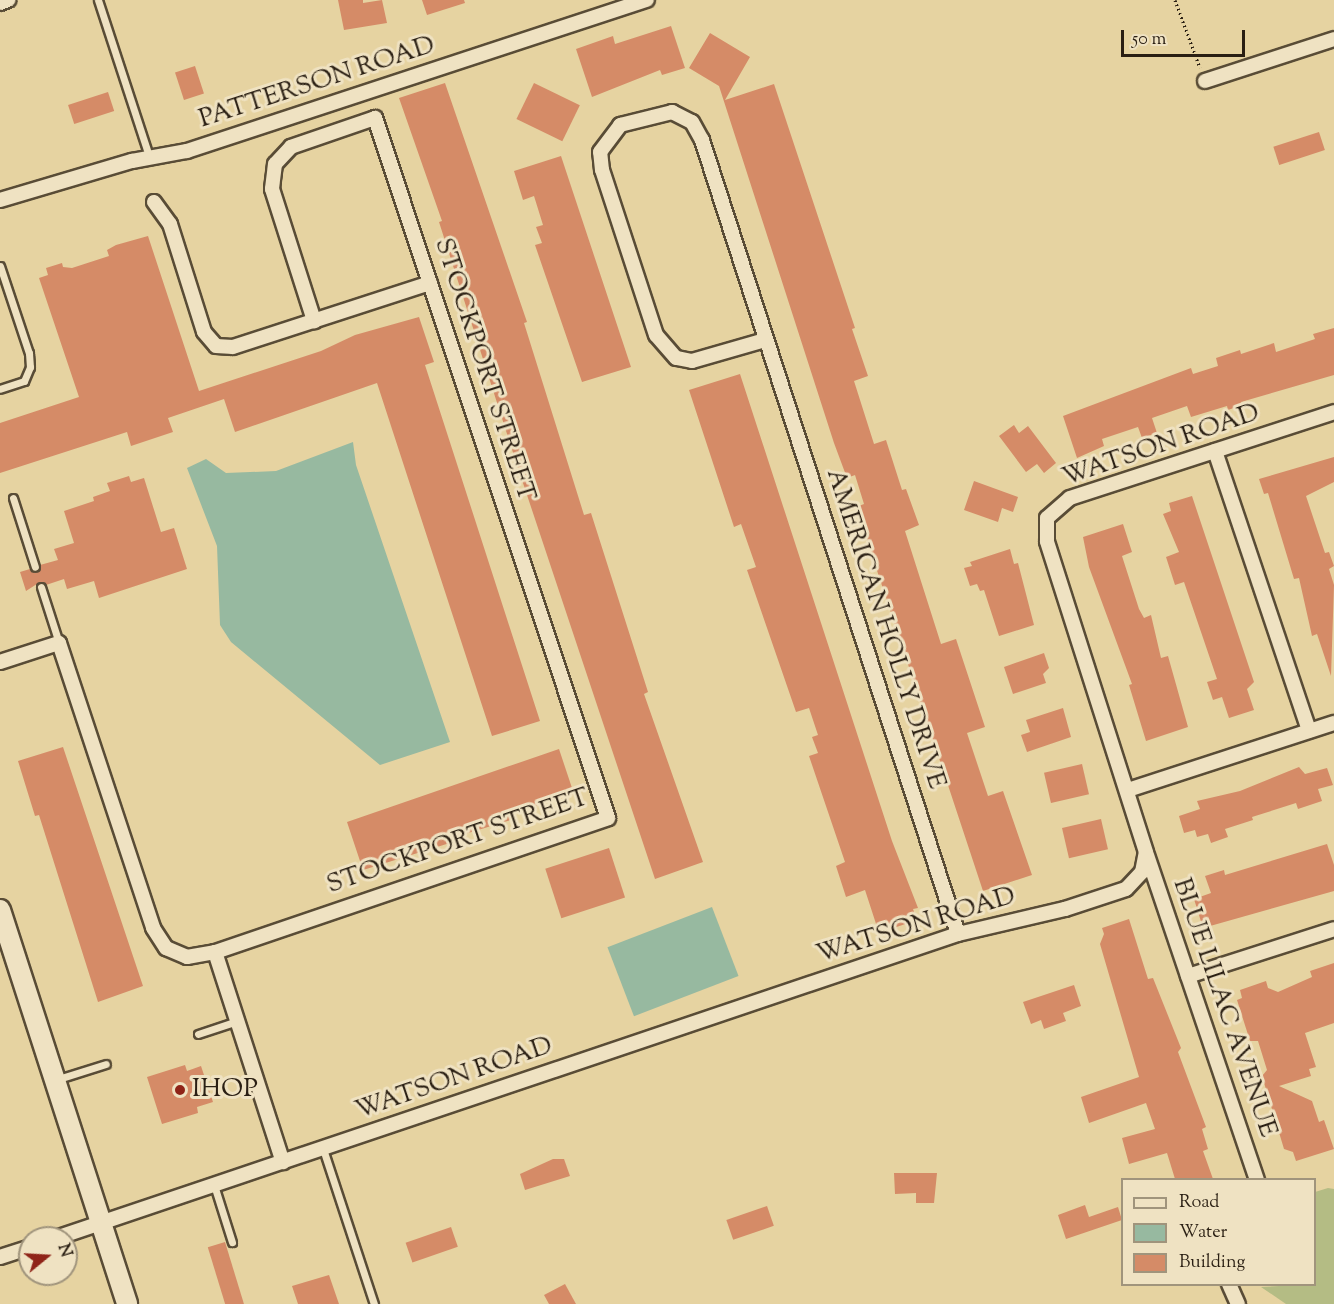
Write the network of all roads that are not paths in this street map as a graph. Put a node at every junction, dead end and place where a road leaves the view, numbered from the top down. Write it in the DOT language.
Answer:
graph roads {
  1 [pos="9,0"];
  2 [pos="98,0"];
  3 [pos="647,0"];
  4 [pos="0,3"];
  5 [pos="1334,39"];
  6 [pos="1205,81"];
  7 [pos="150,159"];
  8 [pos="0,200"];
  9 [pos="154,202"];
  10 [pos="0,266"];
  11 [pos="430,283"];
  12 [pos="314,321"];
  13 [pos="765,340"];
  14 [pos="0,389"];
  15 [pos="1334,412"];
  16 [pos="1215,451"];
  17 [pos="13,498"];
  18 [pos="35,567"];
  19 [pos="41,587"];
  20 [pos="58,643"];
  21 [pos="0,662"];
  22 [pos="1334,723"];
  23 [pos="1309,731"];
  24 [pos="1128,790"];
  25 [pos="1146,852"];
  26 [pos="0,910"];
  27 [pos="1334,929"];
  28 [pos="958,934"];
  29 [pos="215,952"];
  30 [pos="1188,976"];
  31 [pos="237,1021"];
  32 [pos="198,1034"];
  33 [pos="106,1064"];
  34 [pos="55,1080"];
  35 [pos="323,1149"];
  36 [pos="283,1162"];
  37 [pos="1257,1178"];
  38 [pos="214,1185"];
  39 [pos="102,1223"];
  40 [pos="78,1231"];
  41 [pos="232,1242"];
  42 [pos="18,1251"];
  43 [pos="0,1257"];
  44 [pos="1230,1286"];
  45 [pos="127,1304"];
  46 [pos="374,1304"];
  47 [pos="1238,1304"];
  1 -- 4 [label="street"];
  2 -- 7 [label="lane"];
  3 -- 7 [label="street, PATTERSON ROAD"];
  5 -- 6 [label="street"];
  7 -- 8 [label="street, PATTERSON ROAD"];
  9 -- 12 [label="street"];
  10 -- 14 [label="lane"];
  11 -- 12 [label="street"];
  11 -- 12 [label="street, STOCKPORT STREET"];
  11 -- 29 [label="street, STOCKPORT STREET"];
  13 -- 13 [label="street, AMERICAN HOLLY DRIVE"];
  13 -- 28 [label="street, AMERICAN HOLLY DRIVE"];
  15 -- 16 [label="street, WATSON ROAD"];
  16 -- 23 [label="street"];
  16 -- 24 [label="street, WATSON ROAD"];
  17 -- 18 [label="lane"];
  19 -- 20 [label="lane"];
  20 -- 21 [label="street"];
  20 -- 29 [label="street, STOCKPORT STREET"];
  22 -- 23 [label="street"];
  23 -- 24 [label="street"];
  24 -- 25 [label="street, WATSON ROAD"];
  25 -- 28 [label="street, WATSON ROAD"];
  25 -- 30 [label="street, BLUE LILAC AVENUE"];
  26 -- 34 [label="main road"];
  27 -- 30 [label="street"];
  28 -- 35 [label="street, WATSON ROAD"];
  29 -- 31 [label="street"];
  30 -- 37 [label="street, BLUE LILAC AVENUE"];
  31 -- 32 [label="lane"];
  31 -- 36 [label="street"];
  33 -- 34 [label="lane"];
  34 -- 39 [label="main road"];
  35 -- 36 [label="street, WATSON ROAD"];
  35 -- 46 [label="lane"];
  36 -- 38 [label="street, WATSON ROAD"];
  38 -- 39 [label="street, WATSON ROAD"];
  38 -- 41 [label="lane"];
  39 -- 40 [label="street, WATSON ROAD"];
  39 -- 45 [label="main road"];
  42 -- 43 [label="street"];
  44 -- 47 [label="street"];
}
